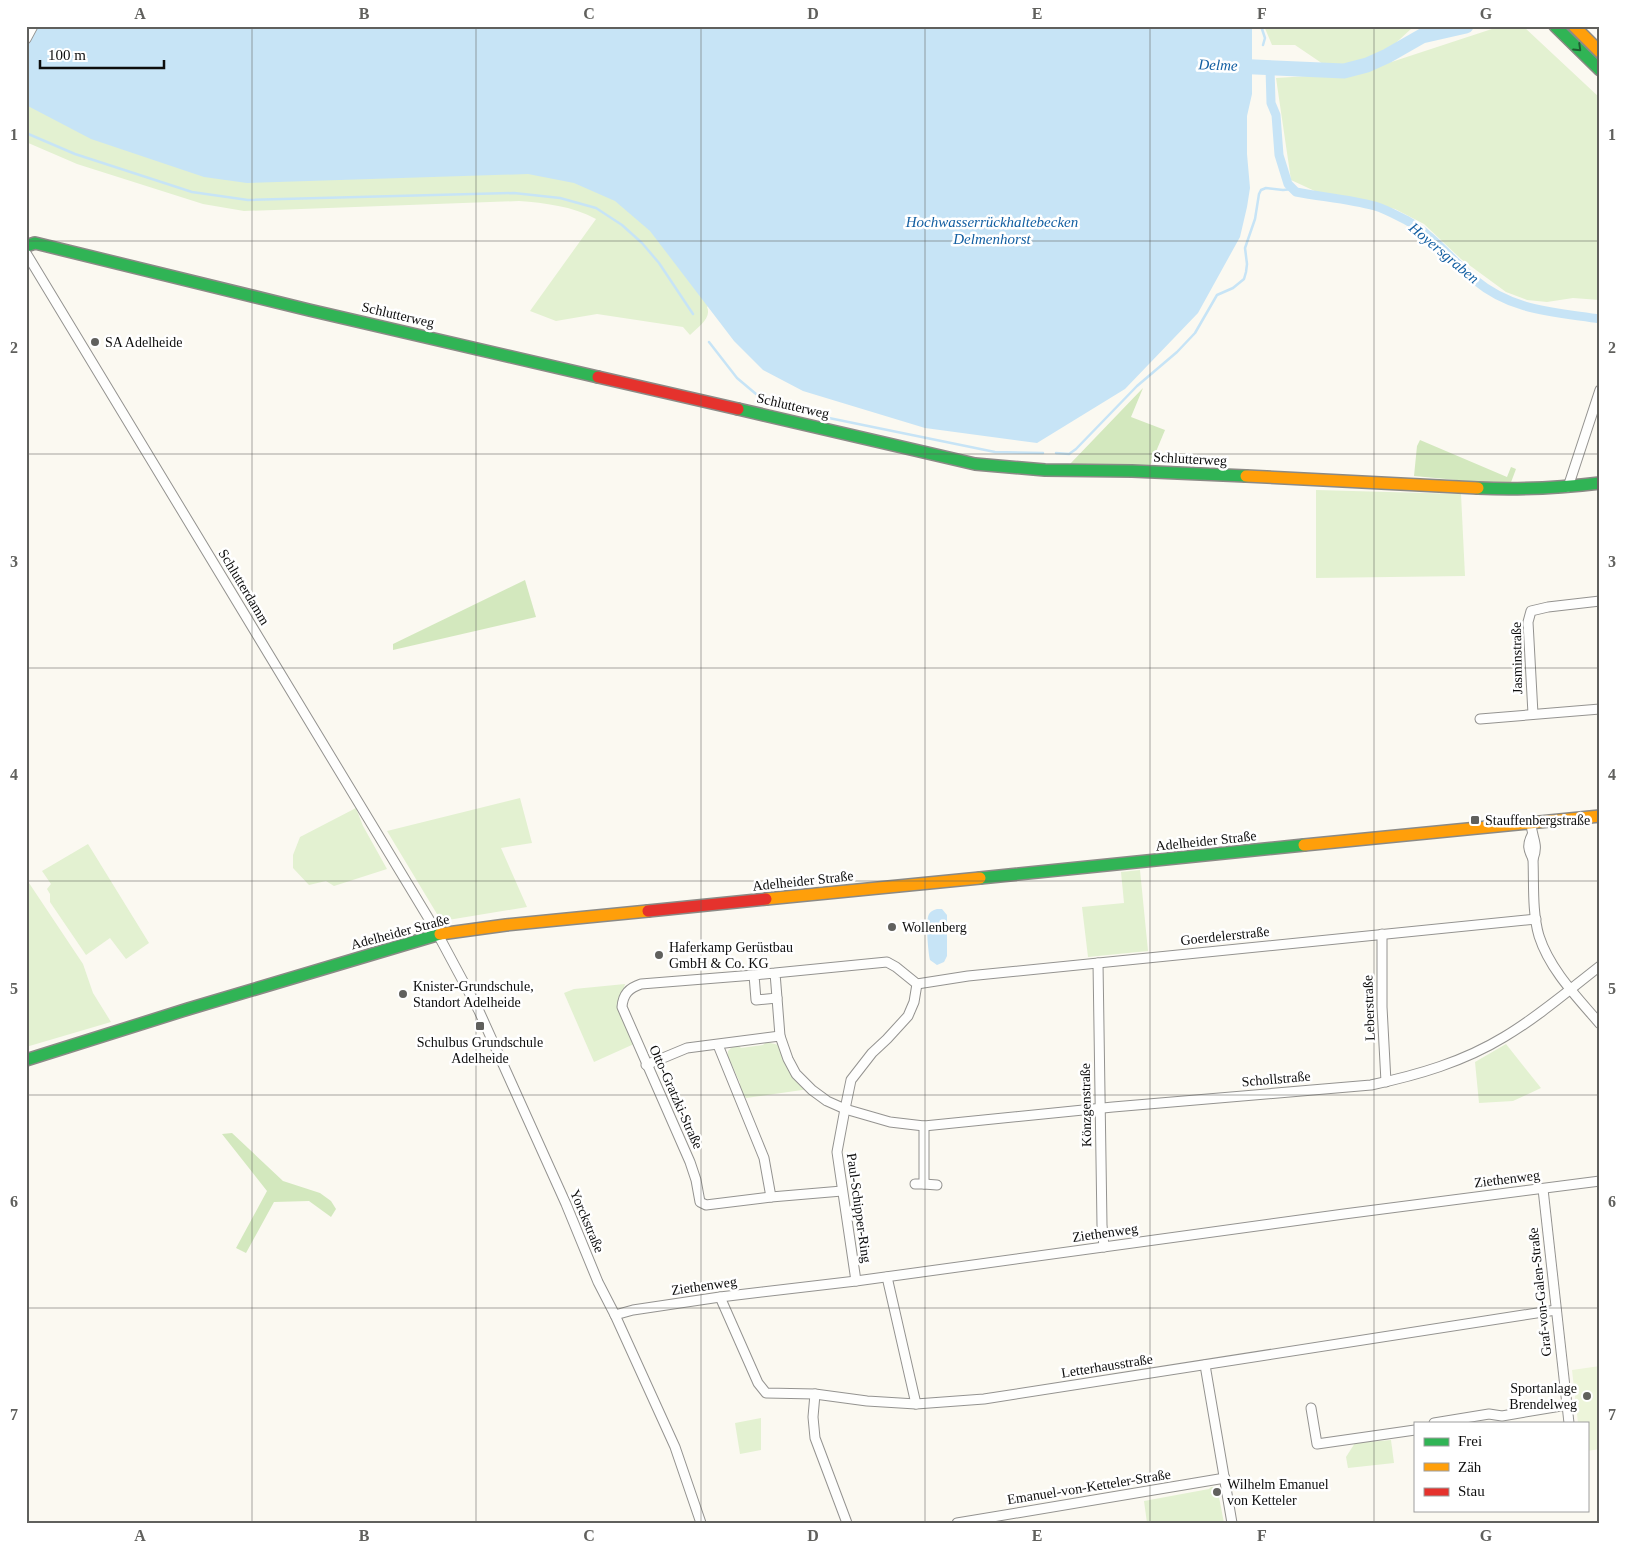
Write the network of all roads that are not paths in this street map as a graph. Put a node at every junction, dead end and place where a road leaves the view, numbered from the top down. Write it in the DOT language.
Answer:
graph roads {
  1 [pos="33,26"];
  2 [pos="1555,26"];
  3 [pos="1574,26"];
  4 [pos="26,39"];
  5 [pos="1600,52"];
  6 [pos="1600,70"];
  7 [pos="26,246"];
  8 [pos="26,253"];
  9 [pos="1600,390"];
  10 [pos="1600,483"];
  11 [pos="1568,487"];
  12 [pos="1600,601"];
  13 [pos="1600,709"];
  14 [pos="1533,714"];
  15 [pos="1480,720"];
  16 [pos="1600,816"];
  17 [pos="1532,829"];
  18 [pos="1536,919"];
  19 [pos="438,934"];
  20 [pos="1382,934"];
  21 [pos="1098,963"];
  22 [pos="1600,966"];
  23 [pos="775,973"];
  24 [pos="754,975"];
  25 [pos="917,984"];
  26 [pos="1573,993"];
  27 [pos="777,998"];
  28 [pos="1600,1024"];
  29 [pos="780,1036"];
  30 [pos="718,1045"];
  31 [pos="26,1060"];
  32 [pos="646,1065"];
  33 [pos="1386,1082"];
  34 [pos="1100,1108"];
  35 [pos="845,1109"];
  36 [pos="924,1126"];
  37 [pos="1600,1181"];
  38 [pos="915,1184"];
  39 [pos="924,1184"];
  40 [pos="937,1185"];
  41 [pos="1543,1189"];
  42 [pos="842,1191"];
  43 [pos="771,1197"];
  44 [pos="1104,1247"];
  45 [pos="887,1277"];
  46 [pos="856,1281"];
  47 [pos="720,1297"];
  48 [pos="1556,1310"];
  49 [pos="616,1315"];
  50 [pos="1205,1365"];
  51 [pos="815,1394"];
  52 [pos="916,1404"];
  53 [pos="1566,1406"];
  54 [pos="1311,1408"];
  55 [pos="1503,1420"];
  56 [pos="1440,1422"];
  57 [pos="1569,1422"];
  58 [pos="1414,1430"];
  59 [pos="1225,1478"];
  60 [pos="701,1523"];
  61 [pos="847,1523"];
  62 [pos="957,1523"];
  63 [pos="1232,1523"];
  1 -- 4 [label="street"];
  2 -- 6 [label="main road, one-way"];
  3 -- 5 [label="main road"];
  7 -- 11 [label="main road, Schlutterweg"];
  8 -- 19 [label="street, Schlutterdamm"];
  9 -- 11 [label="street"];
  10 -- 11 [label="main road, Schlutterweg"];
  12 -- 14 [label="street, Jasminstraße"];
  13 -- 14 [label="street"];
  14 -- 15 [label="street"];
  16 -- 17 [label="main road, Adelheider Straße"];
  17 -- 18 [label="street"];
  17 -- 19 [label="main road, Adelheider Straße"];
  18 -- 20 [label="street, Goerdelerstraße"];
  18 -- 26 [label="street"];
  19 -- 31 [label="main road, Adelheider Straße"];
  19 -- 49 [label="street, Yorckstraße"];
  20 -- 21 [label="street, Goerdelerstraße"];
  20 -- 33 [label="street, Leberstraße"];
  21 -- 25 [label="street, Goerdelerstraße"];
  21 -- 34 [label="street, Könzgenstraße"];
  22 -- 26 [label="street, Schollstraße"];
  23 -- 24 [label="street"];
  23 -- 25 [label="street"];
  23 -- 27 [label="street"];
  24 -- 27 [label="street"];
  24 -- 32 [label="street, Otto-Gratzki-Straße"];
  25 -- 35 [label="street, Paul-Schipper-Ring"];
  26 -- 28 [label="street"];
  26 -- 33 [label="street, Schollstraße"];
  27 -- 29 [label="street"];
  29 -- 30 [label="street"];
  29 -- 35 [label="street"];
  30 -- 32 [label="street"];
  30 -- 43 [label="street"];
  32 -- 43 [label="street, Otto-Gratzki-Straße"];
  33 -- 34 [label="street, Schollstraße"];
  34 -- 36 [label="street, Schollstraße"];
  34 -- 44 [label="street, Könzgenstraße"];
  35 -- 36 [label="street, Schollstraße"];
  35 -- 42 [label="street, Paul-Schipper-Ring"];
  36 -- 39 [label="street"];
  37 -- 41 [label="street, Ziethenweg"];
  38 -- 39 [label="street"];
  39 -- 40 [label="street"];
  41 -- 44 [label="street, Ziethenweg"];
  41 -- 48 [label="street, Graf-von-Galen-Straße"];
  42 -- 43 [label="street, Otto-Gratzki-Straße"];
  42 -- 46 [label="street, Paul-Schipper-Ring"];
  44 -- 45 [label="street, Ziethenweg"];
  45 -- 46 [label="street, Ziethenweg"];
  45 -- 52 [label="street"];
  46 -- 47 [label="street, Ziethenweg"];
  47 -- 49 [label="street, Ziethenweg"];
  47 -- 51 [label="street, Letterhausstraße"];
  48 -- 50 [label="street, Letterhausstraße"];
  48 -- 53 [label="street, Graf-von-Galen-Straße"];
  49 -- 60 [label="street, Yorckstraße"];
  50 -- 52 [label="street, Letterhausstraße"];
  50 -- 59 [label="street"];
  51 -- 52 [label="street, Letterhausstraße"];
  51 -- 61 [label="street"];
  53 -- 55 [label="street"];
  53 -- 57 [label="street, Graf-von-Galen-Straße"];
  54 -- 58 [label="street"];
  55 -- 56 [label="street"];
  59 -- 62 [label="street, Emanuel-von-Ketteler-Straße"];
  59 -- 63 [label="street"];
}
